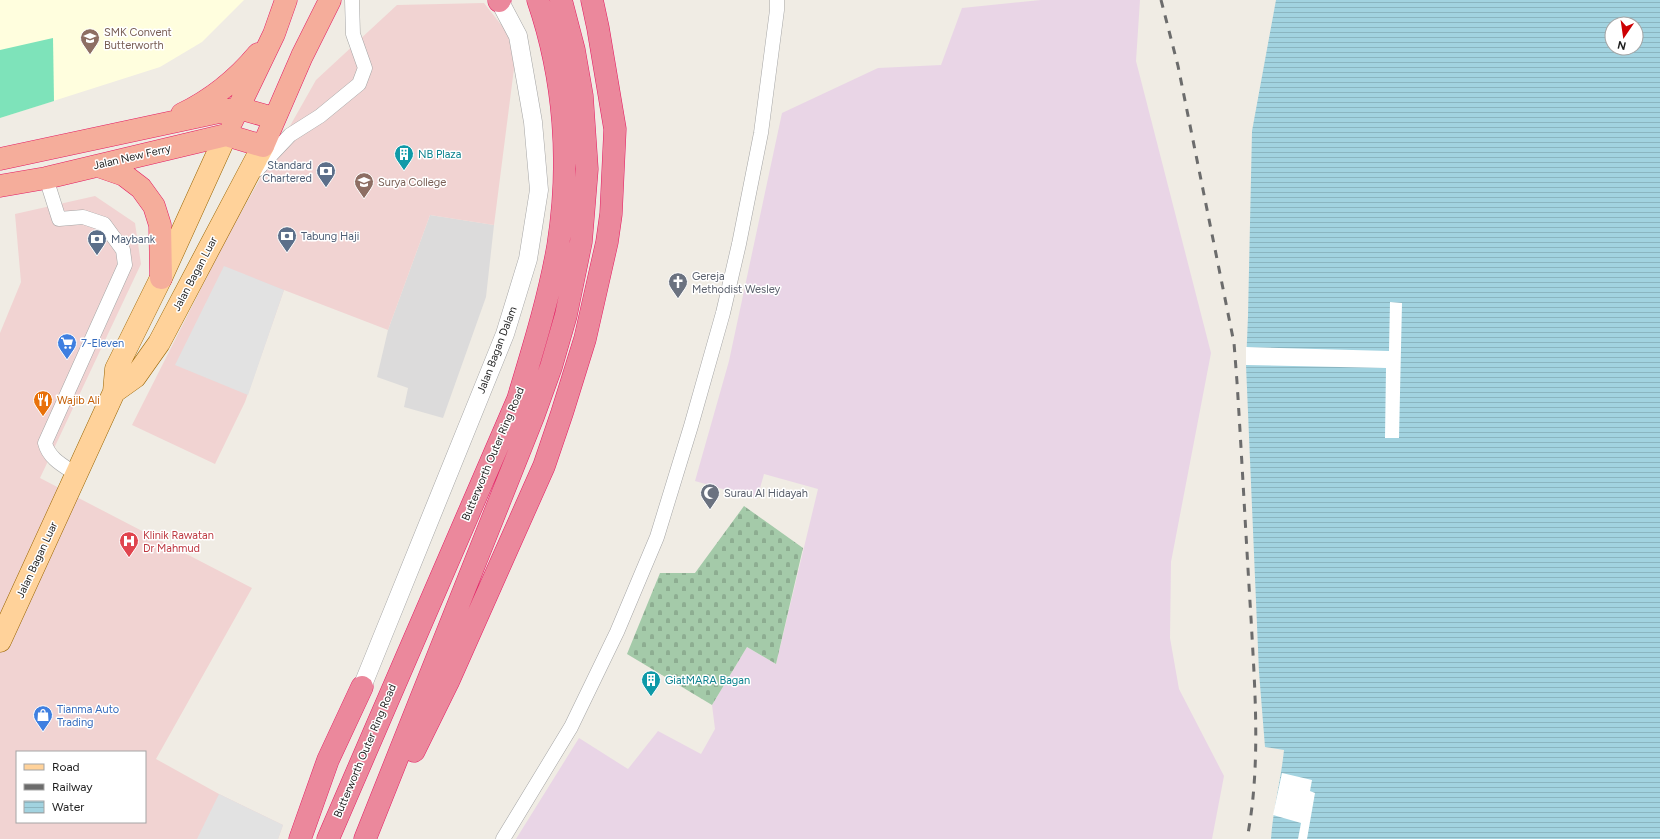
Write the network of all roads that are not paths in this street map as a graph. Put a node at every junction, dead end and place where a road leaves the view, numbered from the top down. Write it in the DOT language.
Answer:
graph roads {
  1 [pos="286,0"];
  2 [pos="330,0"];
  3 [pos="352,0"];
  4 [pos="499,0"];
  5 [pos="538,0"];
  6 [pos="561,0"];
  7 [pos="592,0"];
  8 [pos="777,0"];
  9 [pos="274,34"];
  10 [pos="238,108"];
  11 [pos="274,118"];
  12 [pos="162,124"];
  13 [pos="226,135"];
  14 [pos="263,146"];
  15 [pos="0,159"];
  16 [pos="98,166"];
  17 [pos="46,178"];
  18 [pos="0,186"];
  19 [pos="240,188"];
  20 [pos="161,278"];
  21 [pos="114,392"];
  22 [pos="76,474"];
  23 [pos="0,641"];
  24 [pos="362,687"];
  25 [pos="368,831"];
  26 [pos="300,839"];
  27 [pos="316,839"];
  28 [pos="328,839"];
  29 [pos="503,839"];
  1 -- 9 [label="highway"];
  2 -- 11 [label="highway"];
  3 -- 19 [label="street"];
  4 -- 24 [label="street, Jalan Bagan Dalam"];
  5 -- 28 [label="highway, Butterworth Outer Ring Road"];
  6 -- 25 [label="highway, Butterworth Outer Ring Road"];
  7 -- 25 [label="highway"];
  8 -- 29 [label="street"];
  9 -- 10 [label="highway"];
  9 -- 12 [label="highway"];
  10 -- 11 [label="highway"];
  10 -- 12 [label="highway"];
  10 -- 13 [label="highway"];
  11 -- 14 [label="highway"];
  12 -- 15 [label="highway"];
  13 -- 14 [label="highway"];
  13 -- 16 [label="highway, Jalan New Ferry"];
  13 -- 20 [label="main road, Jalan Bagan Luar"];
  14 -- 19 [label="main road, Jalan Bagan Luar"];
  16 -- 17 [label="highway, Jalan New Ferry"];
  16 -- 20 [label="highway"];
  17 -- 18 [label="highway, Jalan New Ferry"];
  17 -- 22 [label="street"];
  19 -- 21 [label="main road, Jalan Bagan Luar"];
  20 -- 21 [label="main road, Jalan Bagan Luar"];
  21 -- 22 [label="main road, Jalan Bagan Luar"];
  22 -- 23 [label="main road, Jalan Bagan Luar"];
  24 -- 26 [label="highway"];
  24 -- 27 [label="highway"];
}
